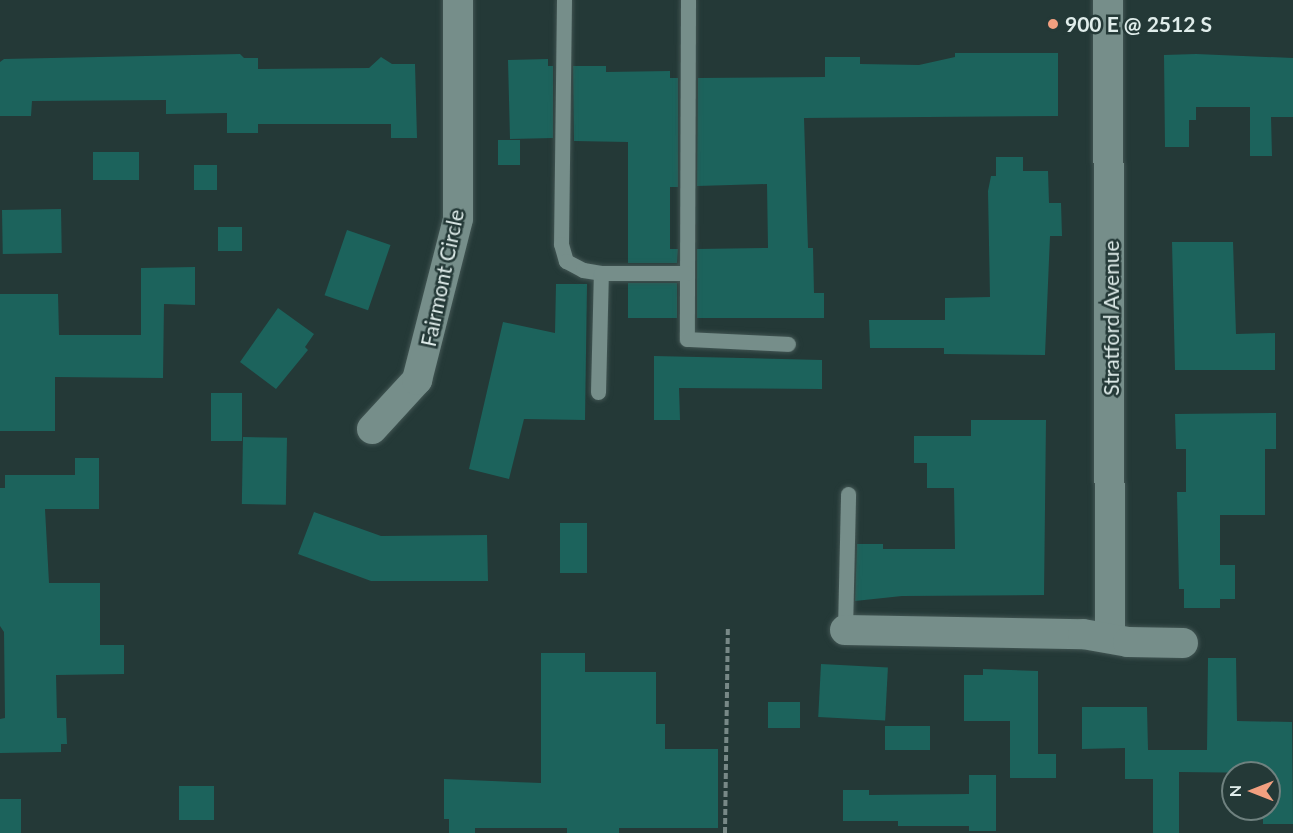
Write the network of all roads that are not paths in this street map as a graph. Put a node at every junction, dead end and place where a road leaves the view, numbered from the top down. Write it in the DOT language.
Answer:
graph roads {
  1 [pos="458,0"];
  2 [pos="564,0"];
  3 [pos="688,0"];
  4 [pos="1108,0"];
  5 [pos="601,273"];
  6 [pos="686,273"];
  7 [pos="788,344"];
  8 [pos="598,392"];
  9 [pos="372,429"];
  10 [pos="848,494"];
  11 [pos="845,630"];
  12 [pos="1110,636"];
  13 [pos="1183,643"];
  1 -- 9 [label="street, Fairmont Circle"];
  2 -- 5 [label="lane"];
  3 -- 6 [label="lane"];
  4 -- 12 [label="street, Stratford Avenue"];
  5 -- 6 [label="lane"];
  5 -- 8 [label="lane"];
  6 -- 7 [label="lane"];
  10 -- 11 [label="lane"];
  11 -- 12 [label="street"];
  12 -- 13 [label="street"];
}
